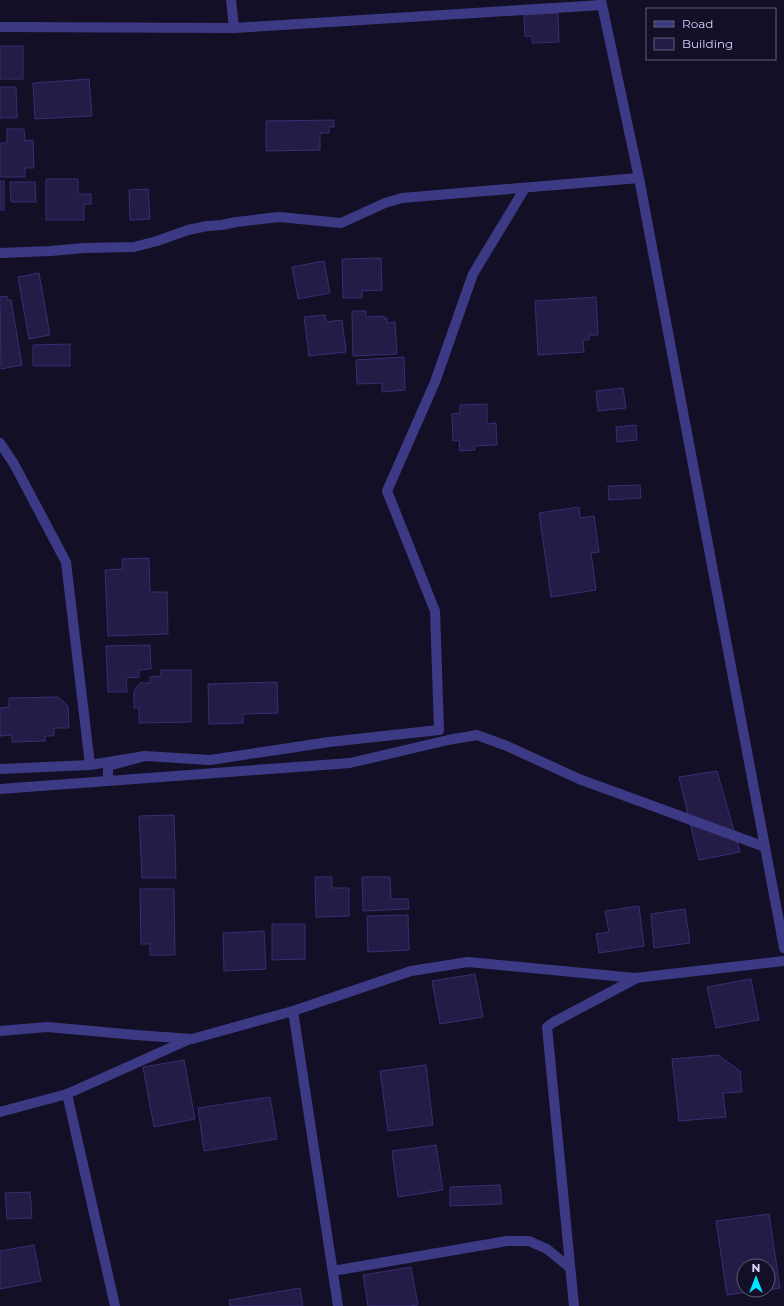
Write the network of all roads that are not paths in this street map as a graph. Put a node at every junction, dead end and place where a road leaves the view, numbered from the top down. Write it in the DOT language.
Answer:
graph roads {
  1 [pos="231,0"];
  2 [pos="602,2"];
  3 [pos="0,27"];
  4 [pos="234,28"];
  5 [pos="640,178"];
  6 [pos="525,188"];
  7 [pos="0,253"];
  8 [pos="0,443"];
  9 [pos="145,756"];
  10 [pos="90,765"];
  11 [pos="0,769"];
  12 [pos="108,781"];
  13 [pos="0,788"];
  14 [pos="765,847"];
  15 [pos="784,948"];
  16 [pos="784,961"];
  17 [pos="635,978"];
  18 [pos="293,1011"];
  19 [pos="0,1031"];
  20 [pos="192,1038"];
  21 [pos="67,1094"];
  22 [pos="0,1112"];
  23 [pos="569,1267"];
  24 [pos="333,1271"];
  25 [pos="115,1306"];
  26 [pos="338,1306"];
  27 [pos="574,1306"];
  1 -- 4 [label="street"];
  2 -- 4 [label="street"];
  2 -- 5 [label="street"];
  3 -- 4 [label="street"];
  5 -- 6 [label="street"];
  5 -- 14 [label="street"];
  6 -- 7 [label="street"];
  6 -- 9 [label="street"];
  8 -- 10 [label="street"];
  9 -- 10 [label="street"];
  9 -- 12 [label="street"];
  10 -- 11 [label="street"];
  12 -- 13 [label="street"];
  12 -- 14 [label="street"];
  14 -- 15 [label="street"];
  16 -- 17 [label="street"];
  17 -- 18 [label="street"];
  17 -- 23 [label="street"];
  18 -- 20 [label="street"];
  18 -- 24 [label="street"];
  19 -- 20 [label="street"];
  20 -- 21 [label="street"];
  21 -- 22 [label="street"];
  21 -- 25 [label="street"];
  23 -- 24 [label="street"];
  23 -- 27 [label="street"];
  24 -- 26 [label="street"];
}
